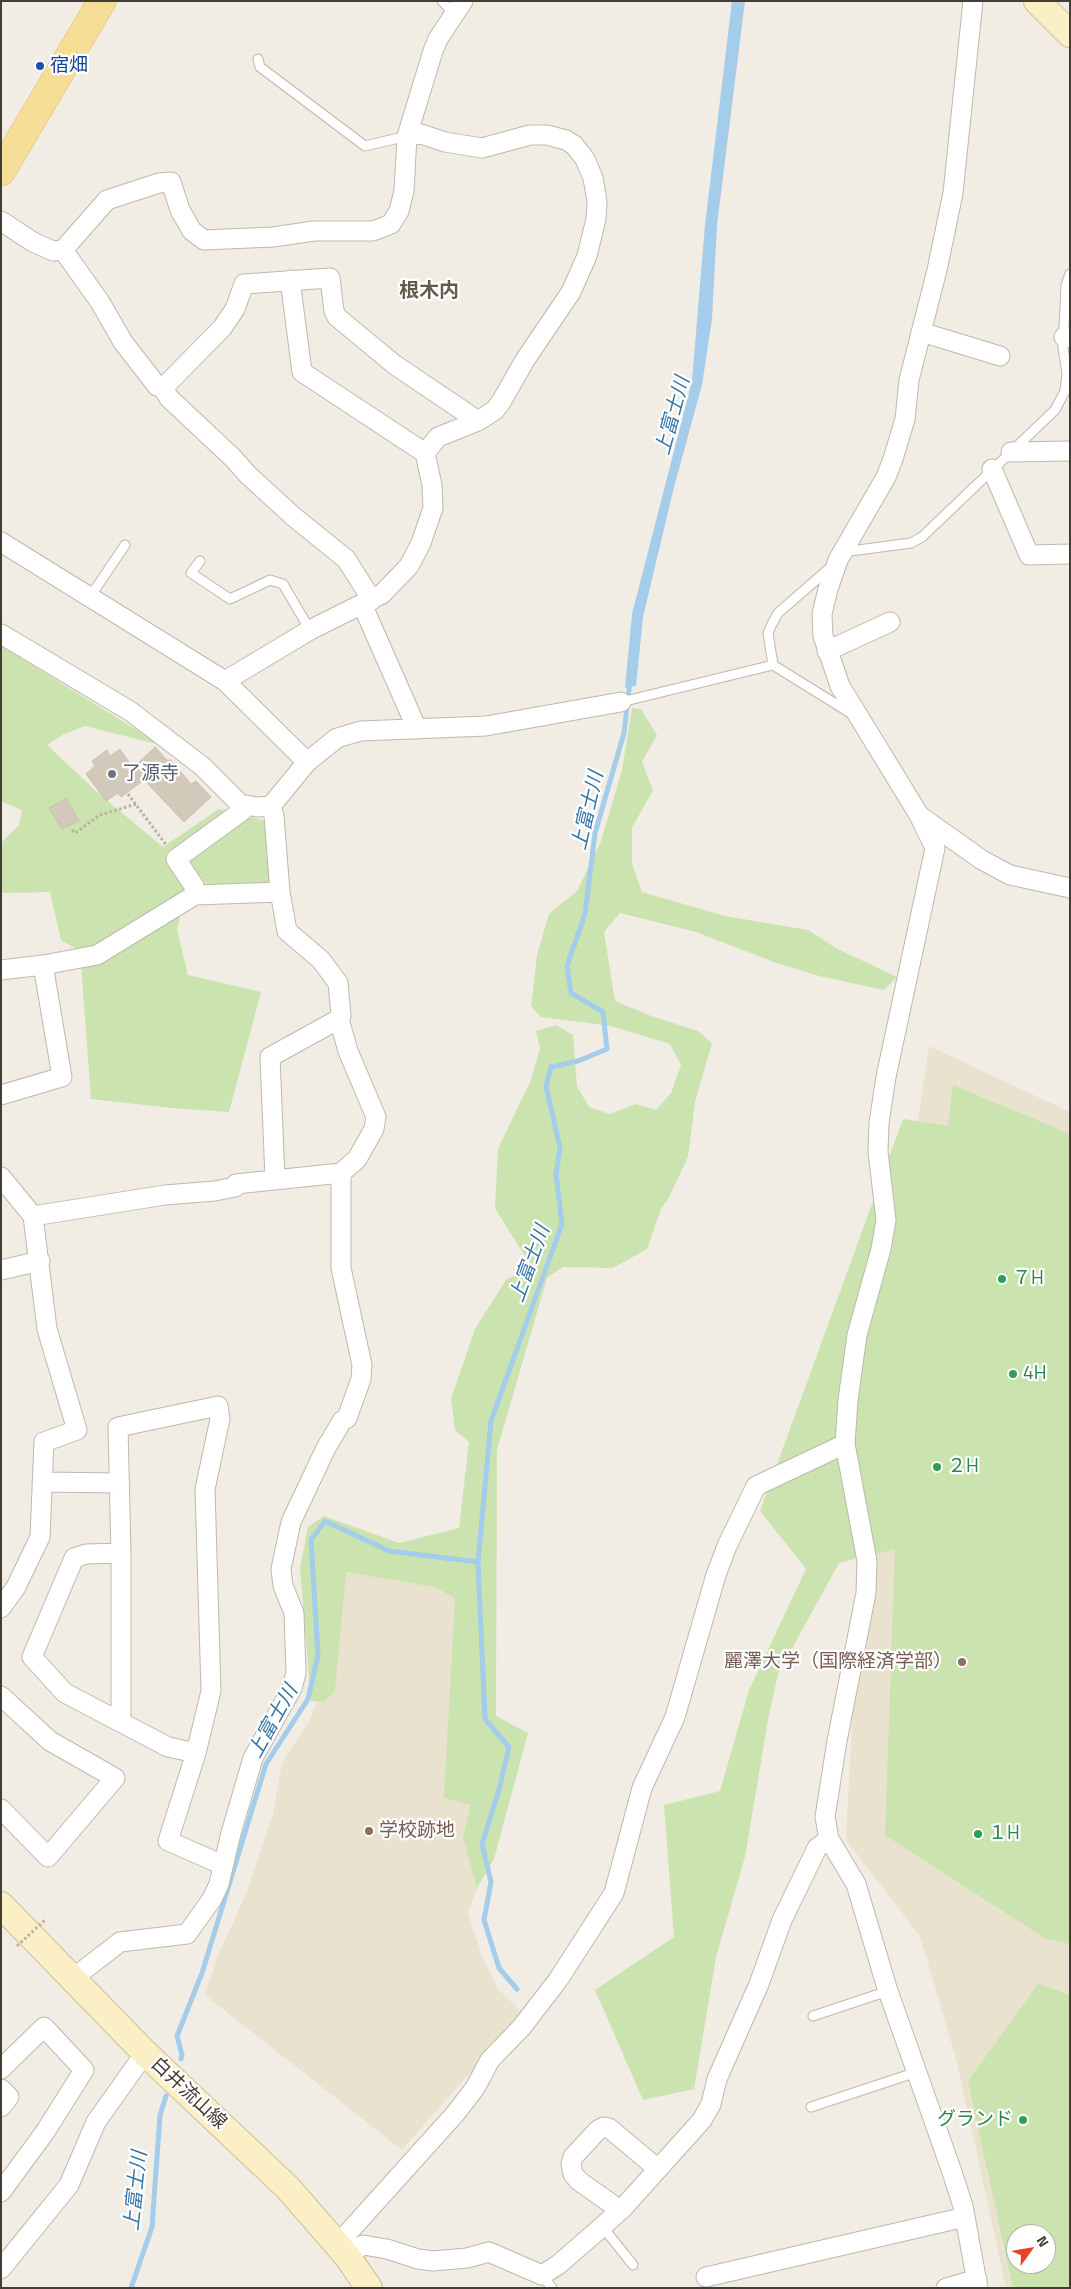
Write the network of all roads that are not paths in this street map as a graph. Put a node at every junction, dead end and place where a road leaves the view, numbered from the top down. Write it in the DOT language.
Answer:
graph roads {
  1 [pos="102,1"];
  2 [pos="973,1"];
  3 [pos="1037,1"];
  4 [pos="453,6"];
  5 [pos="1070,34"];
  6 [pos="258,59"];
  7 [pos="407,136"];
  8 [pos="8,142"];
  9 [pos="1,172"];
  10 [pos="1,221"];
  11 [pos="63,250"];
  12 [pos="1070,274"];
  13 [pos="290,280"];
  14 [pos="921,332"];
  15 [pos="1067,338"];
  16 [pos="1000,356"];
  17 [pos="163,388"];
  18 [pos="478,421"];
  19 [pos="1070,451"];
  20 [pos="1011,452"];
  21 [pos="425,453"];
  22 [pos="992,469"];
  23 [pos="1,542"];
  24 [pos="125,545"];
  25 [pos="1070,554"];
  26 [pos="840,556"];
  27 [pos="200,561"];
  28 [pos="90,597"];
  29 [pos="367,602"];
  30 [pos="890,622"];
  31 [pos="310,630"];
  32 [pos="1,634"];
  33 [pos="827,651"];
  34 [pos="773,665"];
  35 [pos="225,681"];
  36 [pos="621,702"];
  37 [pos="857,718"];
  38 [pos="417,730"];
  39 [pos="307,762"];
  40 [pos="244,805"];
  41 [pos="271,806"];
  42 [pos="919,816"];
  43 [pos="1070,888"];
  44 [pos="280,892"];
  45 [pos="195,895"];
  46 [pos="43,965"];
  47 [pos="1,970"];
  48 [pos="339,1019"];
  49 [pos="1,1095"];
  50 [pos="341,1173"];
  51 [pos="1,1177"];
  52 [pos="275,1179"];
  53 [pos="33,1216"];
  54 [pos="40,1261"];
  55 [pos="1,1270"];
  56 [pos="845,1444"];
  57 [pos="43,1482"];
  58 [pos="120,1484"];
  59 [pos="121,1553"];
  60 [pos="2,1605"];
  61 [pos="1,1696"];
  62 [pos="121,1721"];
  63 [pos="196,1753"];
  64 [pos="1,1809"];
  65 [pos="829,1839"];
  66 [pos="223,1865"];
  67 [pos="1,1904"];
  68 [pos="72,1979"];
  69 [pos="888,1991"];
  70 [pos="813,2016"];
  71 [pos="145,2053"];
  72 [pos="1,2069"];
  73 [pos="917,2072"];
  74 [pos="1,2089"];
  75 [pos="811,2106"];
  76 [pos="1,2107"];
  77 [pos="658,2169"];
  78 [pos="1,2192"];
  79 [pos="620,2210"];
  80 [pos="965,2217"];
  81 [pos="602,2226"];
  82 [pos="342,2250"];
  83 [pos="633,2265"];
  84 [pos="2,2268"];
  85 [pos="706,2277"];
  86 [pos="547,2282"];
  87 [pos="978,2284"];
  88 [pos="369,2288"];
  89 [pos="946,2288"];
  1 -- 8 [label="main road"];
  2 -- 14 [label="street"];
  3 -- 5 [label="main road"];
  4 -- 7 [label="street"];
  6 -- 7 [label="lane"];
  7 -- 11 [label="street"];
  7 -- 18 [label="street"];
  8 -- 9 [label="main road"];
  10 -- 11 [label="street"];
  11 -- 17 [label="street"];
  12 -- 15 [label="lane"];
  13 -- 17 [label="street"];
  13 -- 18 [label="street"];
  13 -- 21 [label="street"];
  14 -- 16 [label="street"];
  14 -- 26 [label="street"];
  15 -- 20 [label="lane"];
  17 -- 29 [label="street"];
  18 -- 21 [label="street"];
  19 -- 20 [label="street"];
  20 -- 22 [label="lane"];
  21 -- 29 [label="street"];
  22 -- 25 [label="street"];
  22 -- 26 [label="lane"];
  23 -- 28 [label="street"];
  24 -- 28 [label="lane"];
  26 -- 33 [label="street"];
  26 -- 34 [label="lane"];
  27 -- 31 [label="lane"];
  28 -- 35 [label="street"];
  29 -- 31 [label="street"];
  29 -- 38 [label="street"];
  30 -- 33 [label="street"];
  31 -- 35 [label="street"];
  32 -- 40 [label="street"];
  33 -- 37 [label="street"];
  34 -- 36 [label="lane"];
  34 -- 37 [label="lane"];
  35 -- 39 [label="street"];
  36 -- 38 [label="street"];
  37 -- 42 [label="street"];
  38 -- 39 [label="street"];
  39 -- 41 [label="street"];
  40 -- 41 [label="street"];
  40 -- 45 [label="street"];
  41 -- 44 [label="street"];
  42 -- 43 [label="street"];
  42 -- 56 [label="street"];
  44 -- 45 [label="street"];
  44 -- 48 [label="street"];
  45 -- 46 [label="street"];
  46 -- 47 [label="street"];
  46 -- 49 [label="street"];
  48 -- 50 [label="street"];
  48 -- 52 [label="street"];
  50 -- 52 [label="street"];
  50 -- 66 [label="street"];
  51 -- 53 [label="street"];
  52 -- 53 [label="street"];
  53 -- 54 [label="street"];
  54 -- 55 [label="street"];
  54 -- 57 [label="street"];
  56 -- 65 [label="street"];
  56 -- 82 [label="street"];
  57 -- 58 [label="street"];
  57 -- 60 [label="street"];
  58 -- 59 [label="street"];
  58 -- 63 [label="street"];
  59 -- 62 [label="street"];
  59 -- 62 [label="street"];
  61 -- 64 [label="street"];
  62 -- 63 [label="street"];
  63 -- 66 [label="street"];
  65 -- 69 [label="street"];
  65 -- 77 [label="street"];
  66 -- 68 [label="street"];
  67 -- 68 [label="main road, 白井流山線"];
  68 -- 71 [label="main road, 白井流山線"];
  69 -- 70 [label="lane"];
  69 -- 73 [label="street"];
  71 -- 82 [label="main road, 白井流山線"];
  71 -- 84 [label="street"];
  72 -- 78 [label="street"];
  73 -- 75 [label="lane"];
  73 -- 80 [label="street"];
  74 -- 76 [label="street"];
  77 -- 79 [label="street"];
  77 -- 79 [label="street"];
  79 -- 81 [label="street"];
  80 -- 85 [label="street"];
  80 -- 87 [label="street"];
  81 -- 83 [label="lane"];
  81 -- 86 [label="street"];
  82 -- 86 [label="street"];
  82 -- 88 [label="main road, 白井流山線"];
  87 -- 89 [label="street"];
}
